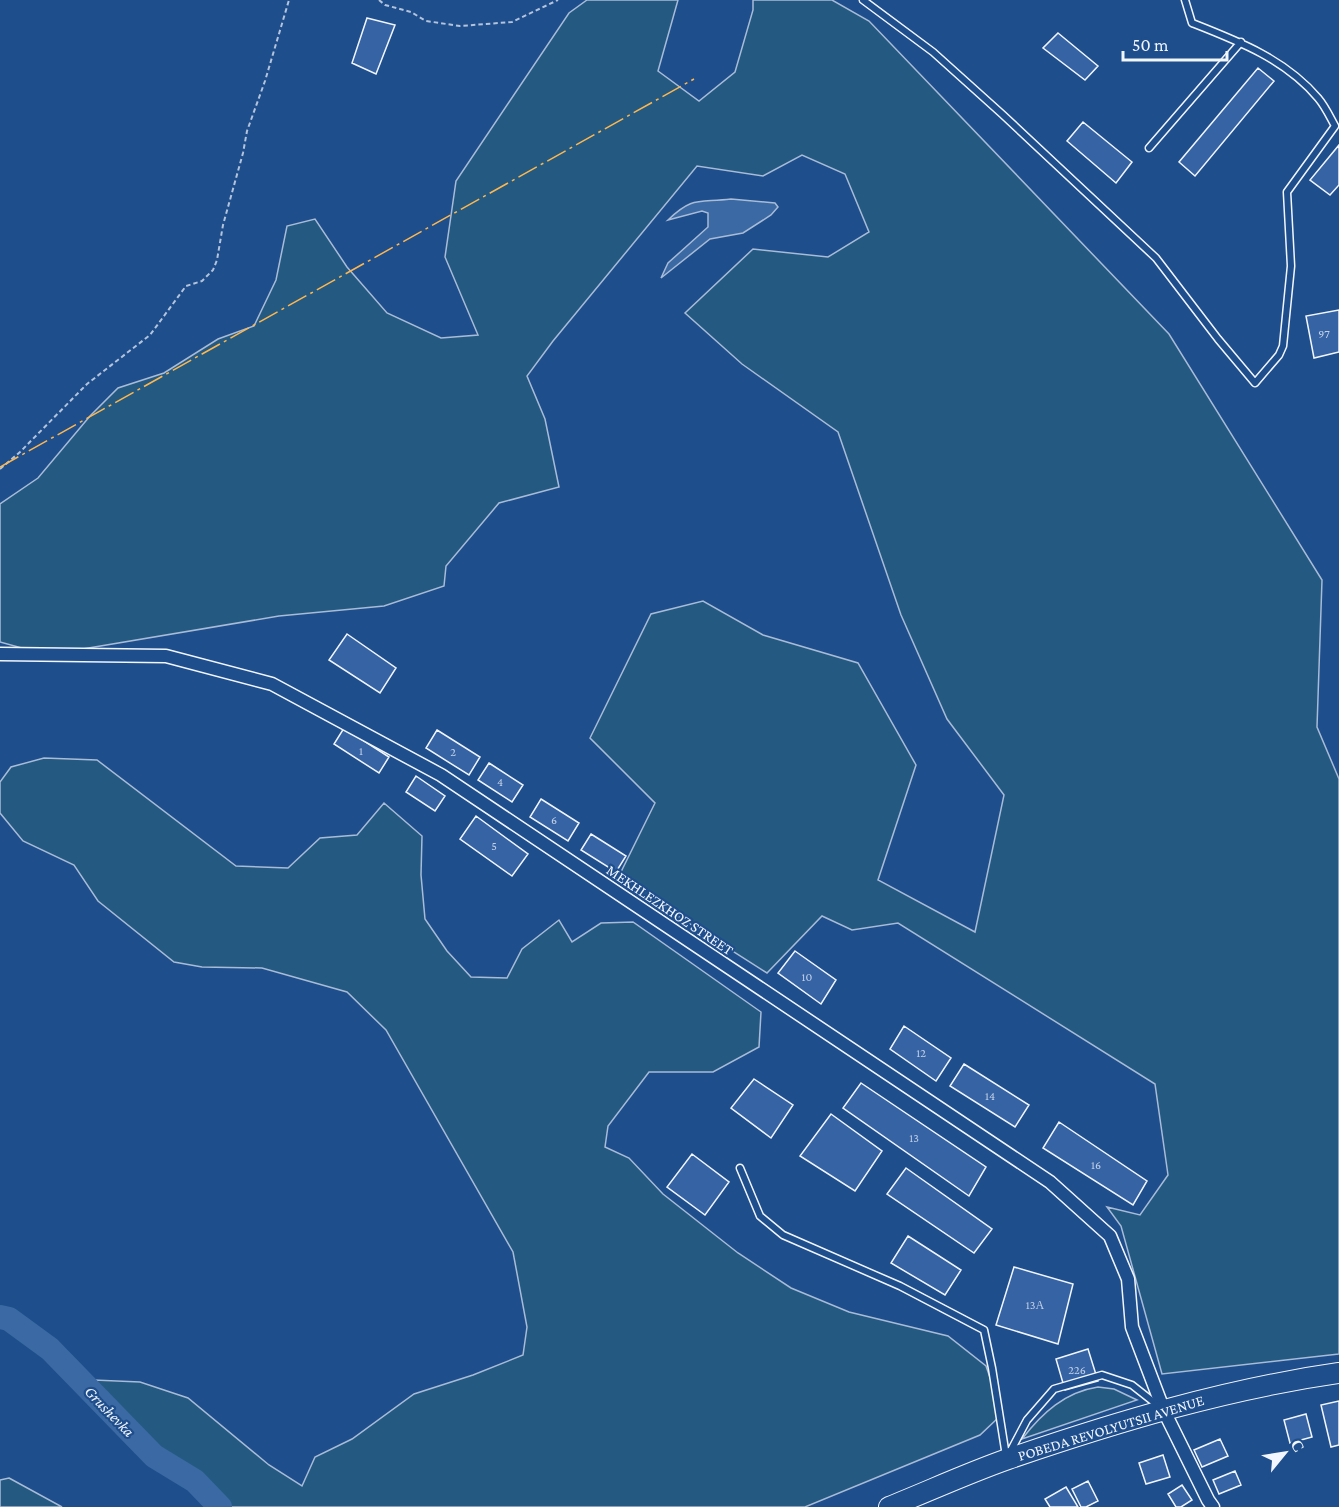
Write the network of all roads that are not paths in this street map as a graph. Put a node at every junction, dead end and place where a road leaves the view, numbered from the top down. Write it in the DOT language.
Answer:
graph roads {
  1 [pos="864,0"];
  2 [pos="1185,0"];
  3 [pos="1241,42"];
  4 [pos="1149,148"];
  5 [pos="0,654"];
  6 [pos="740,1168"];
  7 [pos="1339,1373"];
  8 [pos="1164,1411"];
  9 [pos="1006,1460"];
  10 [pos="889,1507"];
  11 [pos="1213,1507"];
  1 -- 3 [label="lane"];
  2 -- 3 [label="lane"];
  3 -- 4 [label="lane"];
  5 -- 8 [label="street, MEKHLEZKHOZ STREET"];
  6 -- 9 [label="lane"];
  7 -- 8 [label="main road, POBEDA REVOLYUTSII AVENUE"];
  8 -- 9 [label="main road, POBEDA REVOLYUTSII AVENUE"];
  8 -- 9 [label="lane"];
  8 -- 11 [label="street, MEKHLEZKHOZ STREET"];
  9 -- 10 [label="main road, POBEDA REVOLYUTSII AVENUE"];
}
